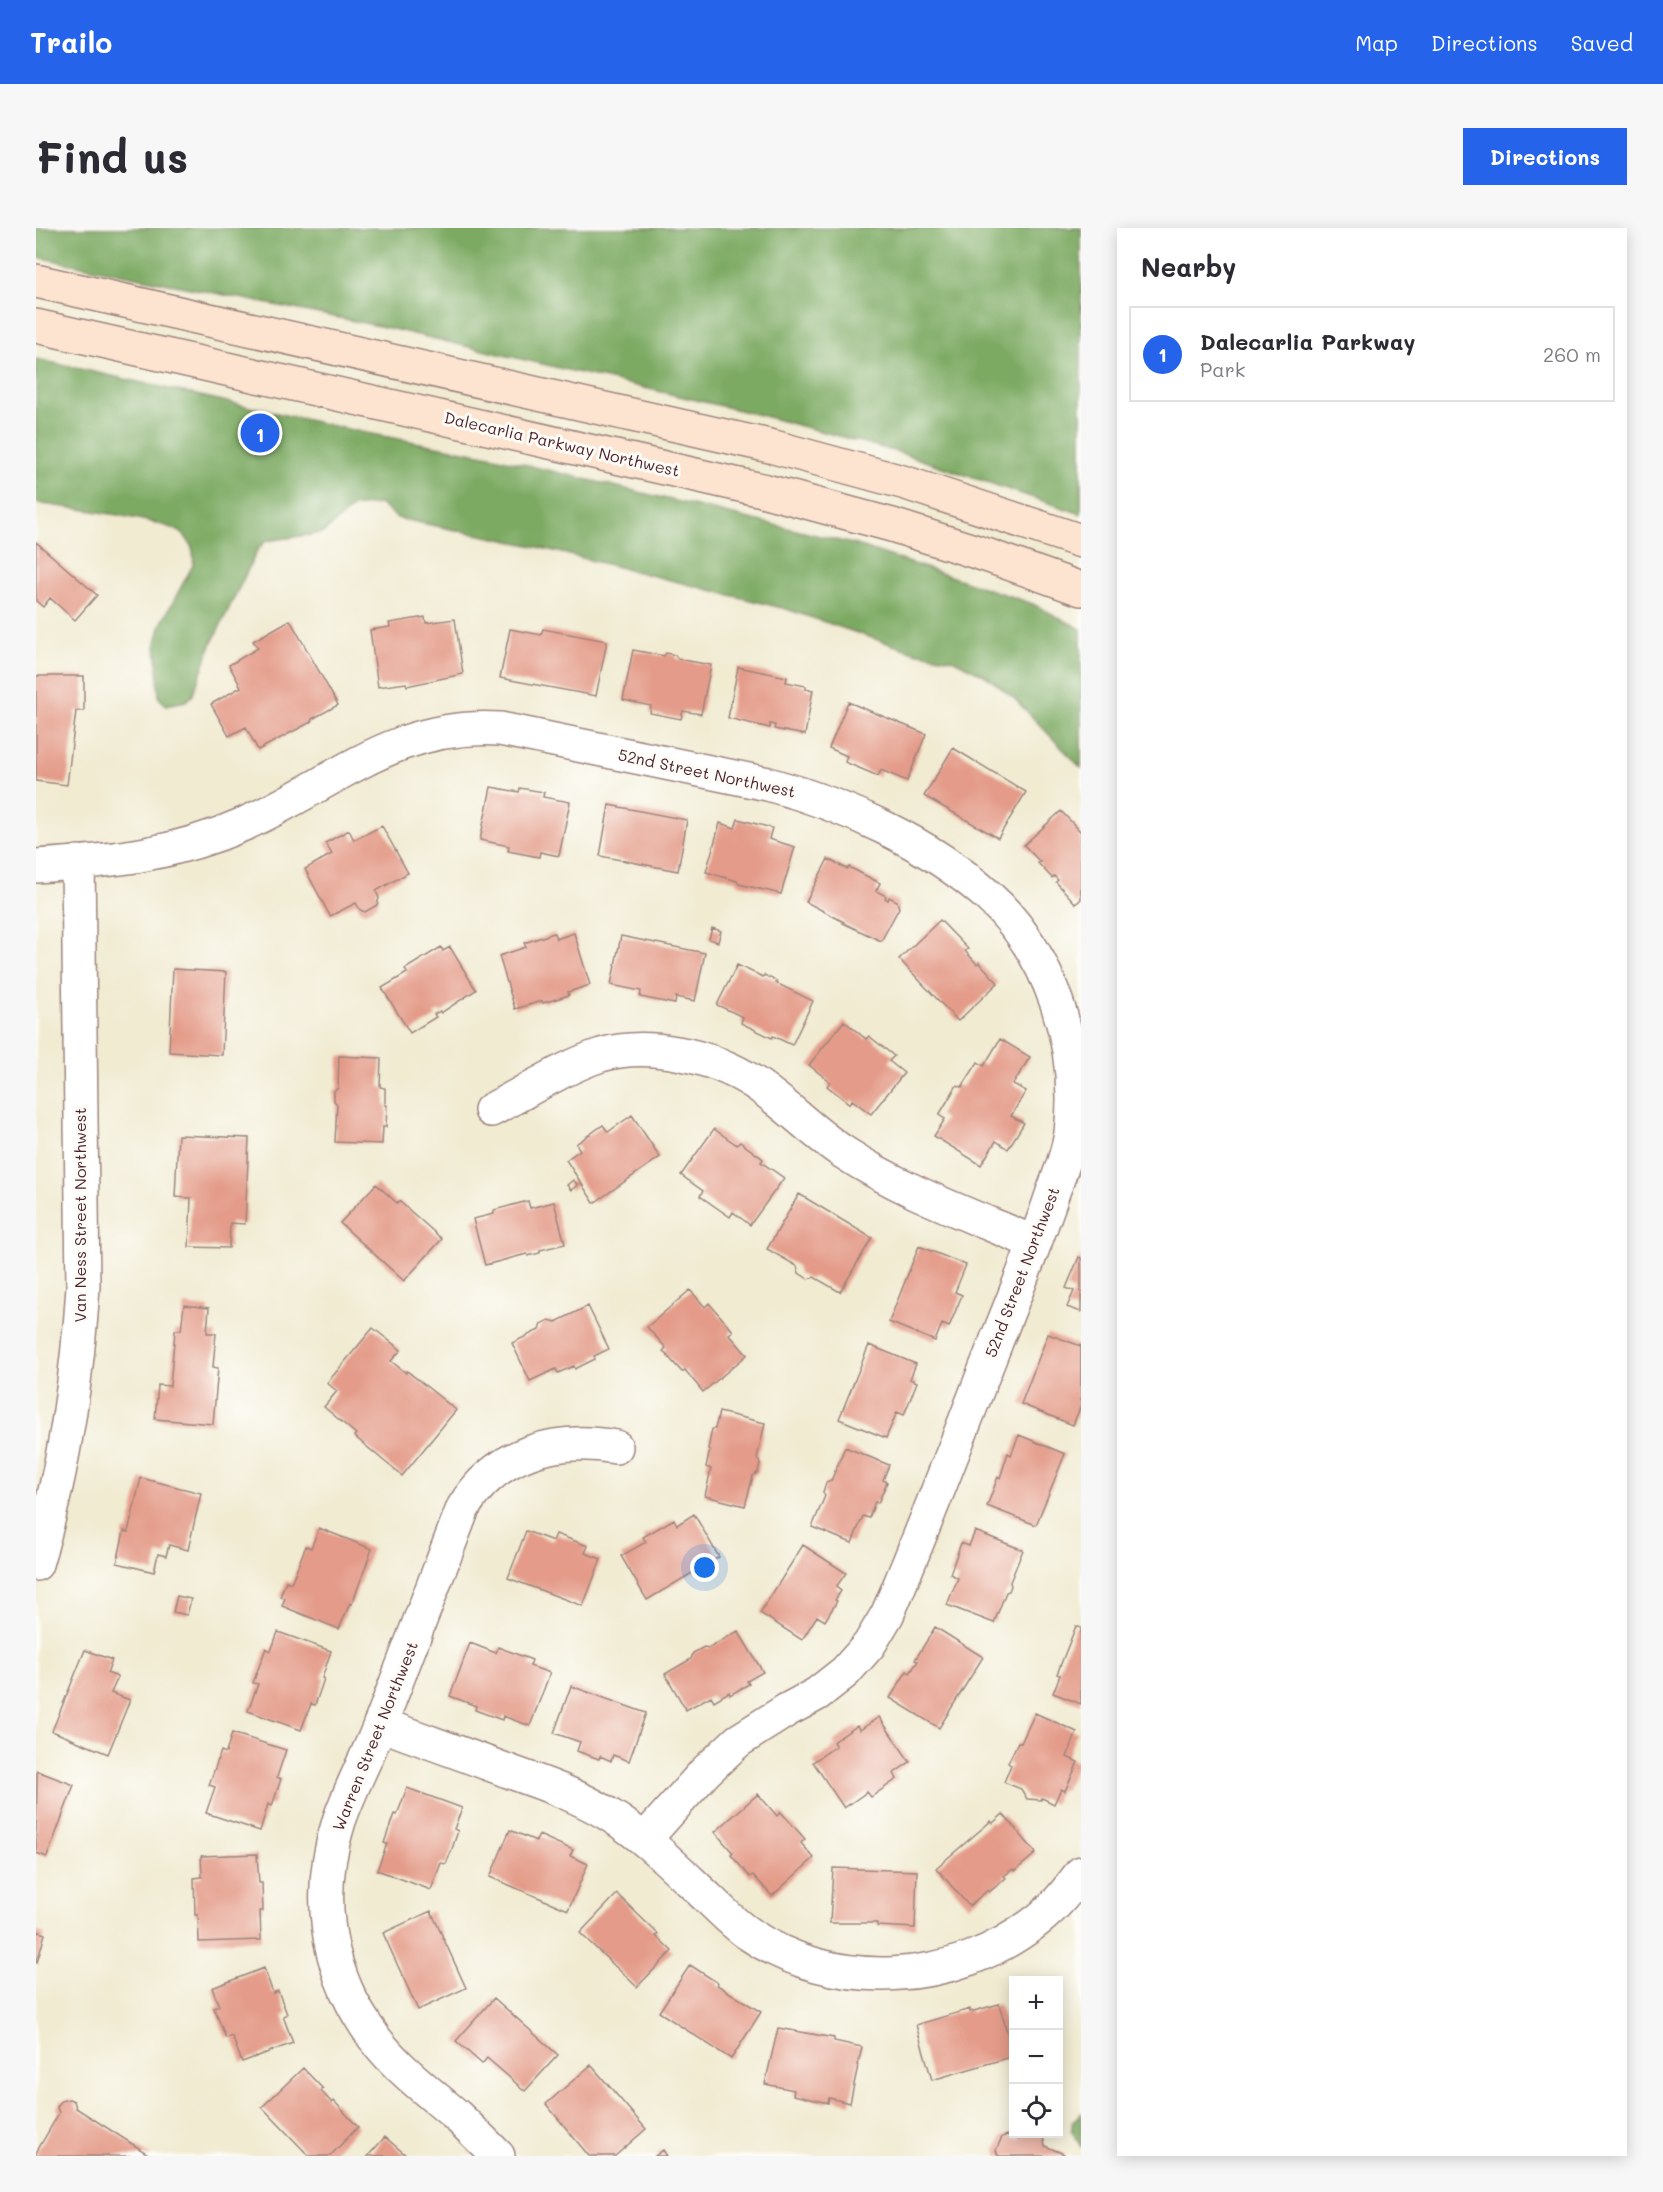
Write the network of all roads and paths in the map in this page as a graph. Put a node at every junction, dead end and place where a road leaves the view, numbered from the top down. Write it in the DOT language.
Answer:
graph roads {
  1 [pos="36,281"];
  2 [pos="36,326"];
  3 [pos="1081,541"];
  4 [pos="1081,588"];
  5 [pos="78,862"];
  6 [pos="36,866"];
  7 [pos="491,1110"];
  8 [pos="1035,1244"];
  9 [pos="616,1447"];
  10 [pos="36,1564"];
  11 [pos="380,1724"];
  12 [pos="645,1839"];
  13 [pos="1081,1873"];
  14 [pos="498,2156"];
  1 -- 3 [label="main road"];
  2 -- 4 [label="main road, Dalecarlia Parkway Northwest"];
  5 -- 6 [label="street, 52nd Street Northwest"];
  5 -- 8 [label="street, 52nd Street Northwest"];
  5 -- 10 [label="street, Van Ness Street Northwest"];
  7 -- 8 [label="street"];
  8 -- 12 [label="street, 52nd Street Northwest"];
  9 -- 11 [label="street, Warren Street Northwest"];
  11 -- 12 [label="street"];
  11 -- 14 [label="street, Warren Street Northwest"];
  12 -- 13 [label="street"];
}
